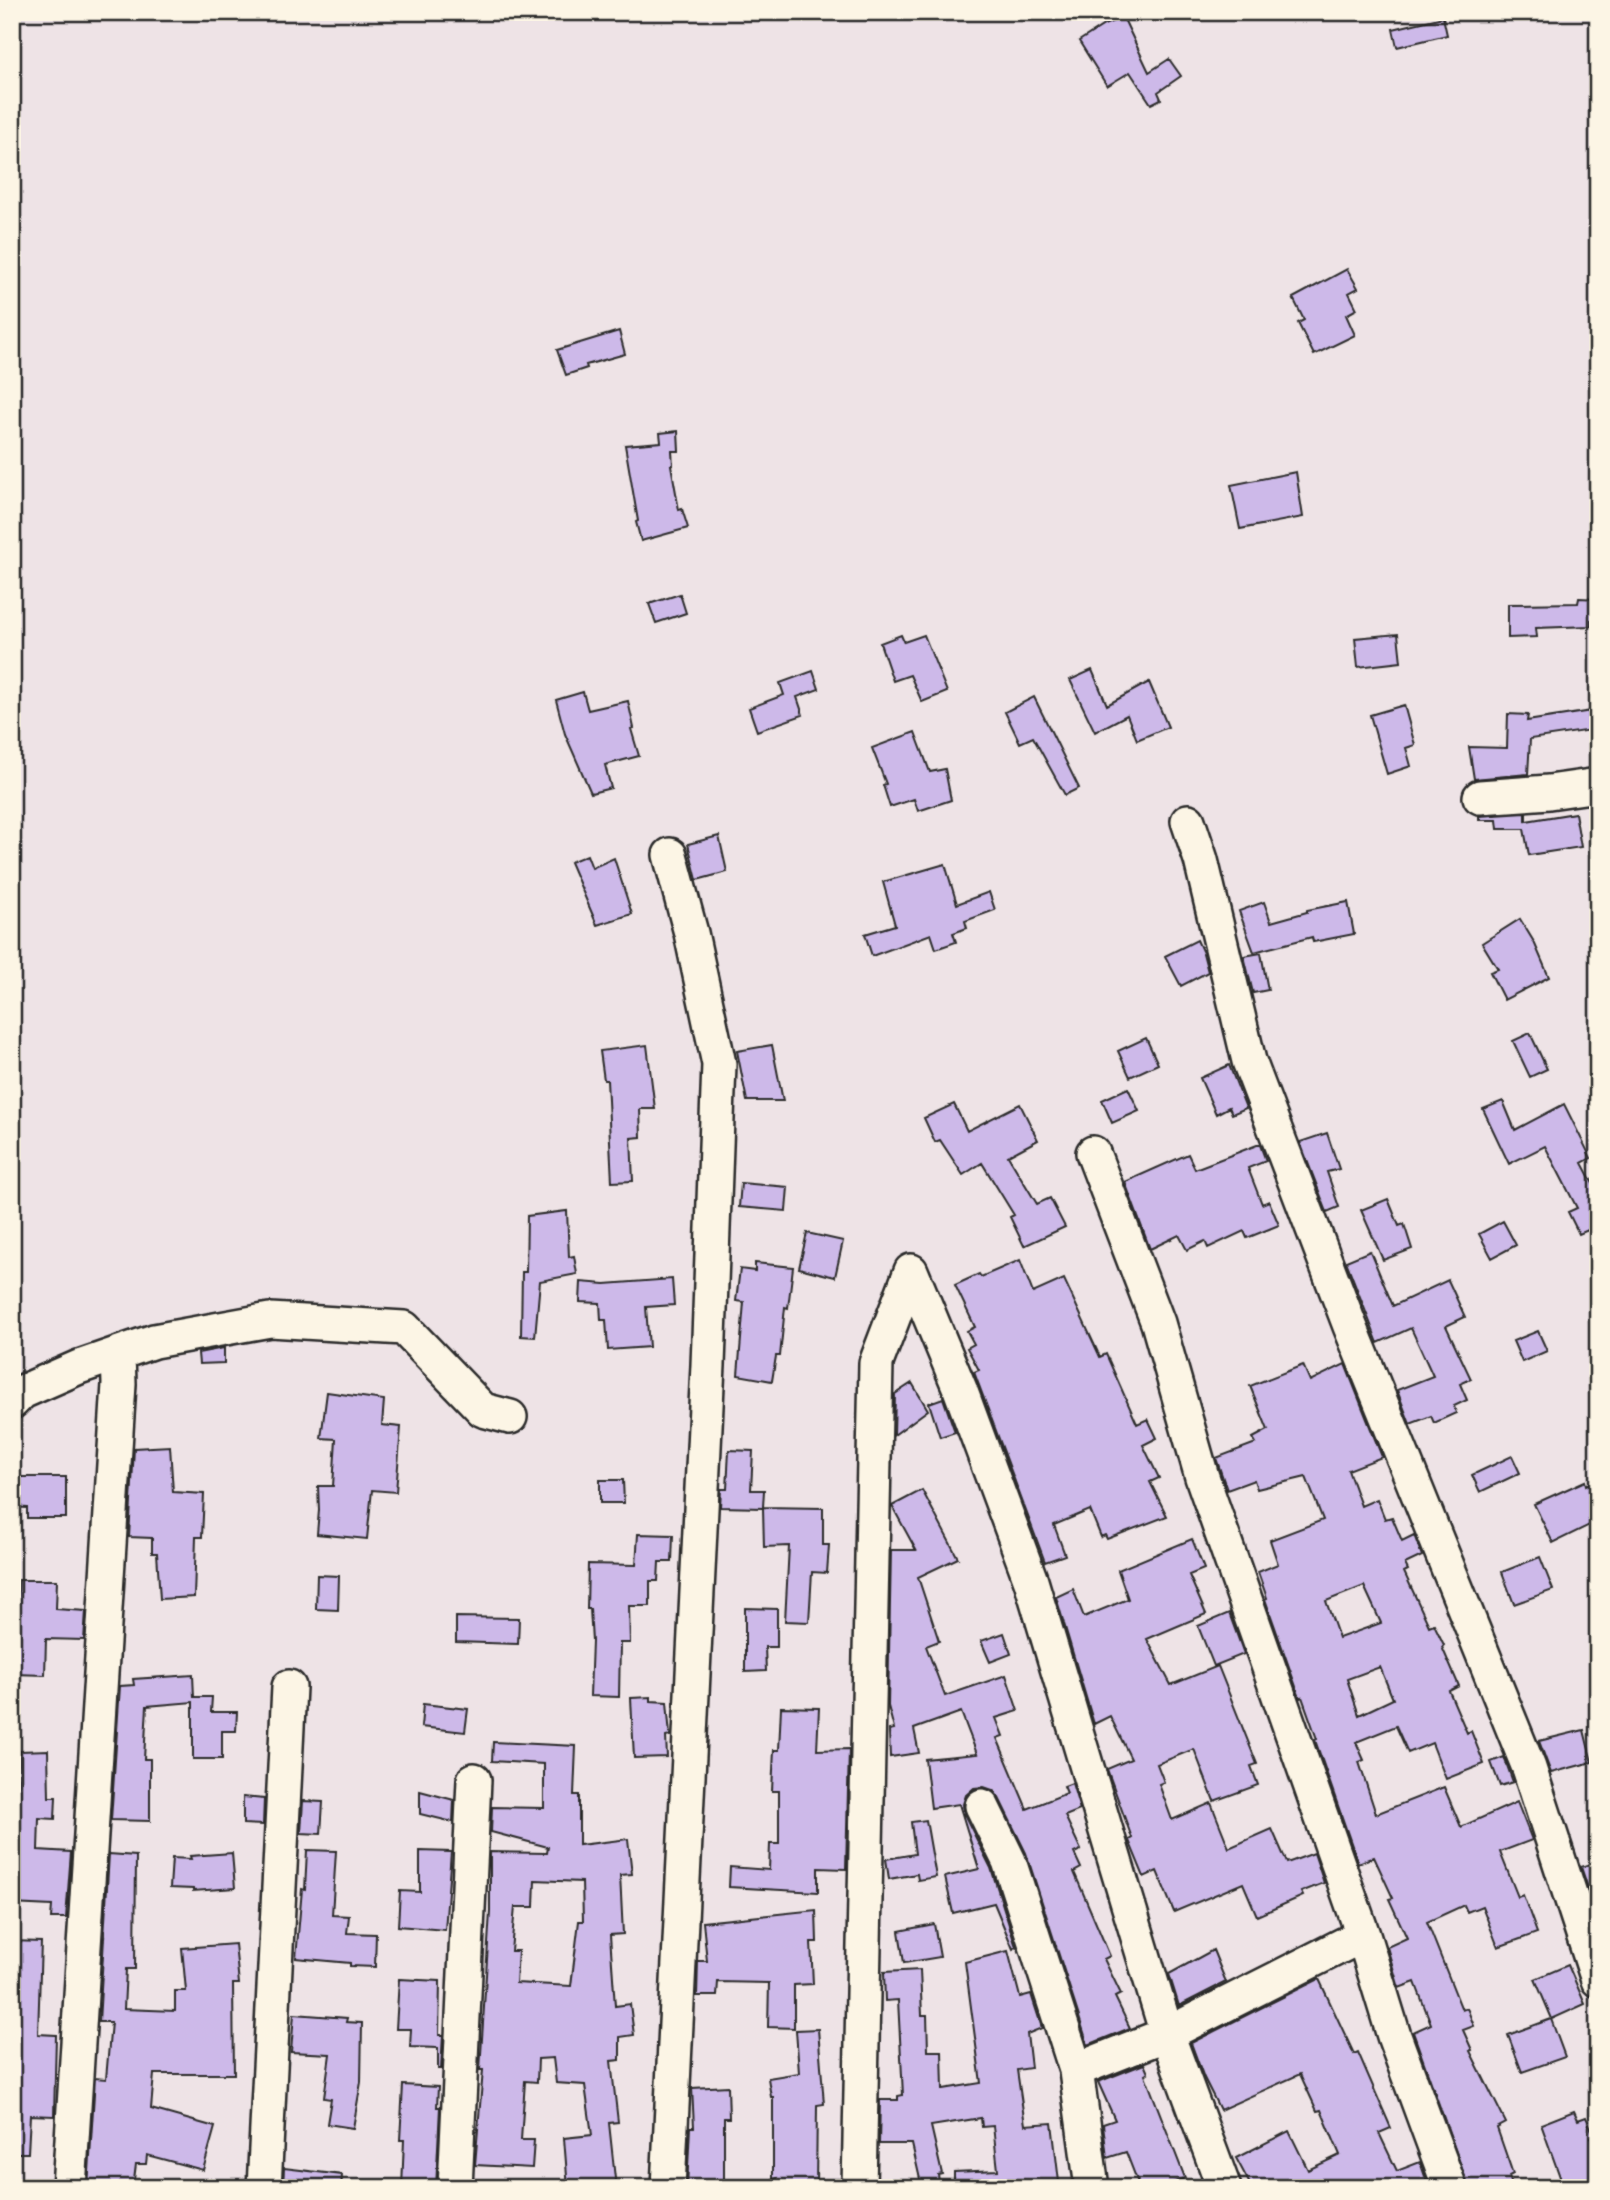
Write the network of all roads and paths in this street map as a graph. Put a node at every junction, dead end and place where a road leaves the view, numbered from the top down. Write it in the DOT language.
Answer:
graph roads {
  1 [pos="1598,785"];
  2 [pos="1480,797"];
  3 [pos="1188,821"];
  4 [pos="670,855"];
  5 [pos="1093,1153"];
  6 [pos="118,1353"];
  7 [pos="12,1402"];
  8 [pos="510,1417"];
  9 [pos="289,1687"];
  10 [pos="474,1780"];
  11 [pos="982,1806"];
  12 [pos="1363,1935"];
  13 [pos="1598,1980"];
  14 [pos="1167,2034"];
  15 [pos="1076,2070"];
  16 [pos="69,2188"];
  17 [pos="264,2188"];
  18 [pos="456,2188"];
  19 [pos="668,2188"];
  20 [pos="859,2188"];
  21 [pos="1092,2188"];
  22 [pos="1224,2188"];
  23 [pos="1450,2188"];
  1 -- 2 [label="street"];
  3 -- 13 [label="street"];
  4 -- 19 [label="street"];
  5 -- 12 [label="street"];
  6 -- 7 [label="street"];
  6 -- 8 [label="street"];
  6 -- 16 [label="street"];
  9 -- 17 [label="street"];
  10 -- 18 [label="street"];
  11 -- 15 [label="street"];
  12 -- 14 [label="street"];
  12 -- 23 [label="street"];
  14 -- 15 [label="street"];
  14 -- 20 [label="street"];
  14 -- 22 [label="street"];
  15 -- 21 [label="street"];
}
